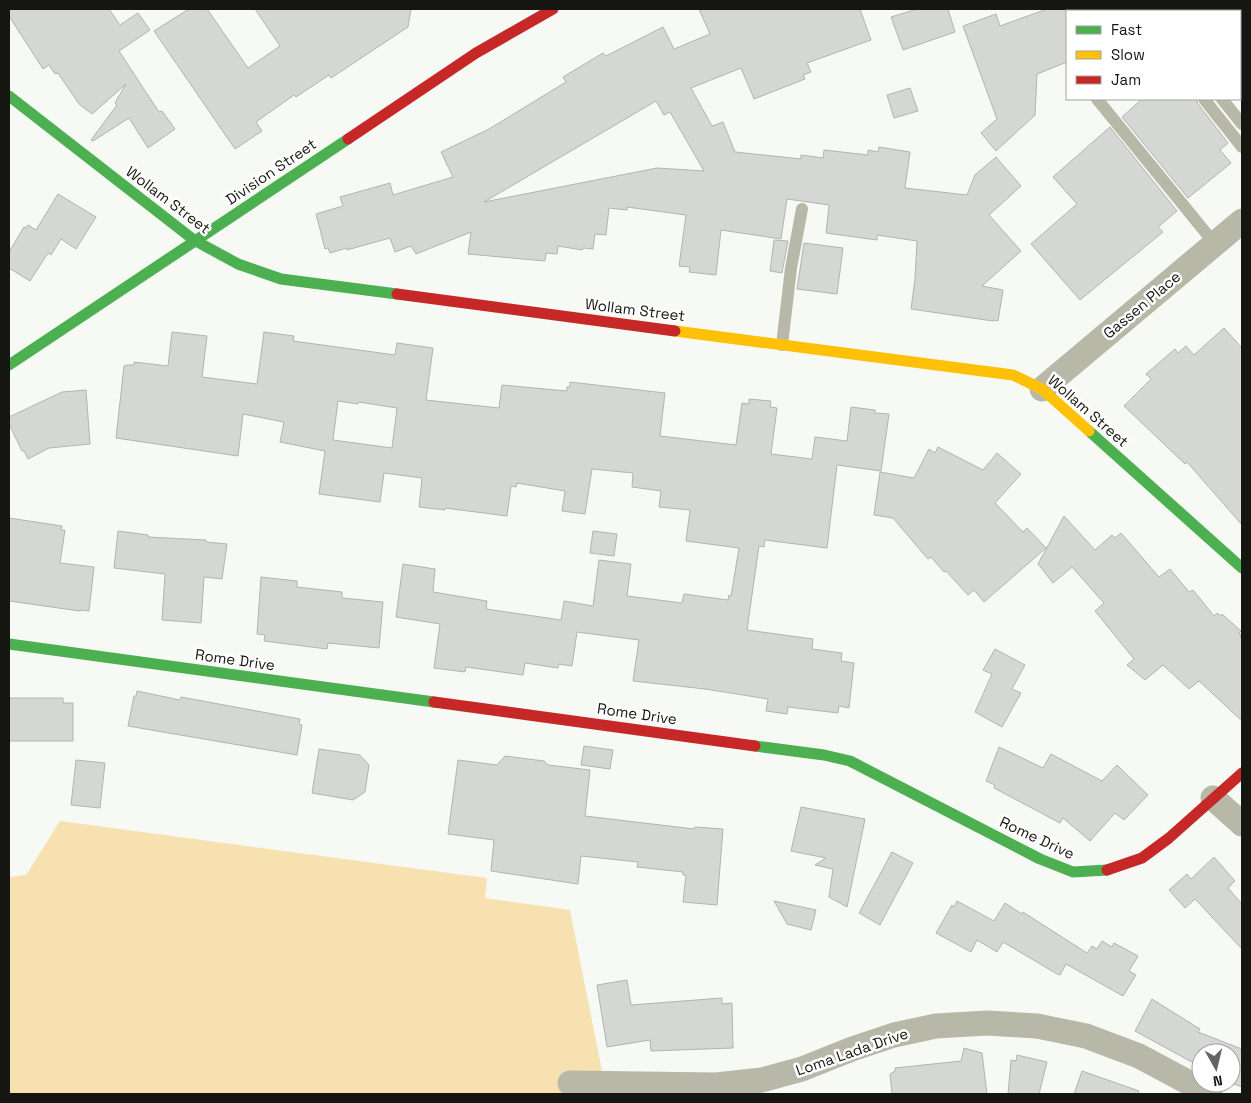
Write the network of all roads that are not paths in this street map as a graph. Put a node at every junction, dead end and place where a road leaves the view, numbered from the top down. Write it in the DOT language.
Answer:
graph roads {
  1 [pos="553,9"];
  2 [pos="9,96"];
  3 [pos="1098,100"];
  4 [pos="1205,100"];
  5 [pos="1223,100"];
  6 [pos="1242,124"];
  7 [pos="1242,147"];
  8 [pos="802,209"];
  9 [pos="1242,221"];
  10 [pos="194,240"];
  11 [pos="1215,244"];
  12 [pos="782,345"];
  13 [pos="9,365"];
  14 [pos="1042,389"];
  15 [pos="1242,568"];
  16 [pos="9,644"];
  17 [pos="1242,773"];
  18 [pos="1213,798"];
  19 [pos="1242,824"];
  20 [pos="570,1083"];
  21 [pos="1210,1094"];
  1 -- 10 [label="street, Division Street"];
  2 -- 10 [label="street, Wollam Street"];
  3 -- 11 [label="lane"];
  4 -- 7 [label="lane"];
  5 -- 6 [label="lane"];
  8 -- 12 [label="lane"];
  9 -- 11 [label="street, Gassen Place"];
  10 -- 12 [label="street, Wollam Street"];
  10 -- 13 [label="street, Division Street"];
  11 -- 14 [label="street, Gassen Place"];
  12 -- 14 [label="street, Wollam Street"];
  14 -- 15 [label="street, Wollam Street"];
  16 -- 18 [label="street, Rome Drive"];
  17 -- 18 [label="street, Rome Drive"];
  18 -- 19 [label="street"];
  20 -- 21 [label="street, Loma Lada Drive"];
}
